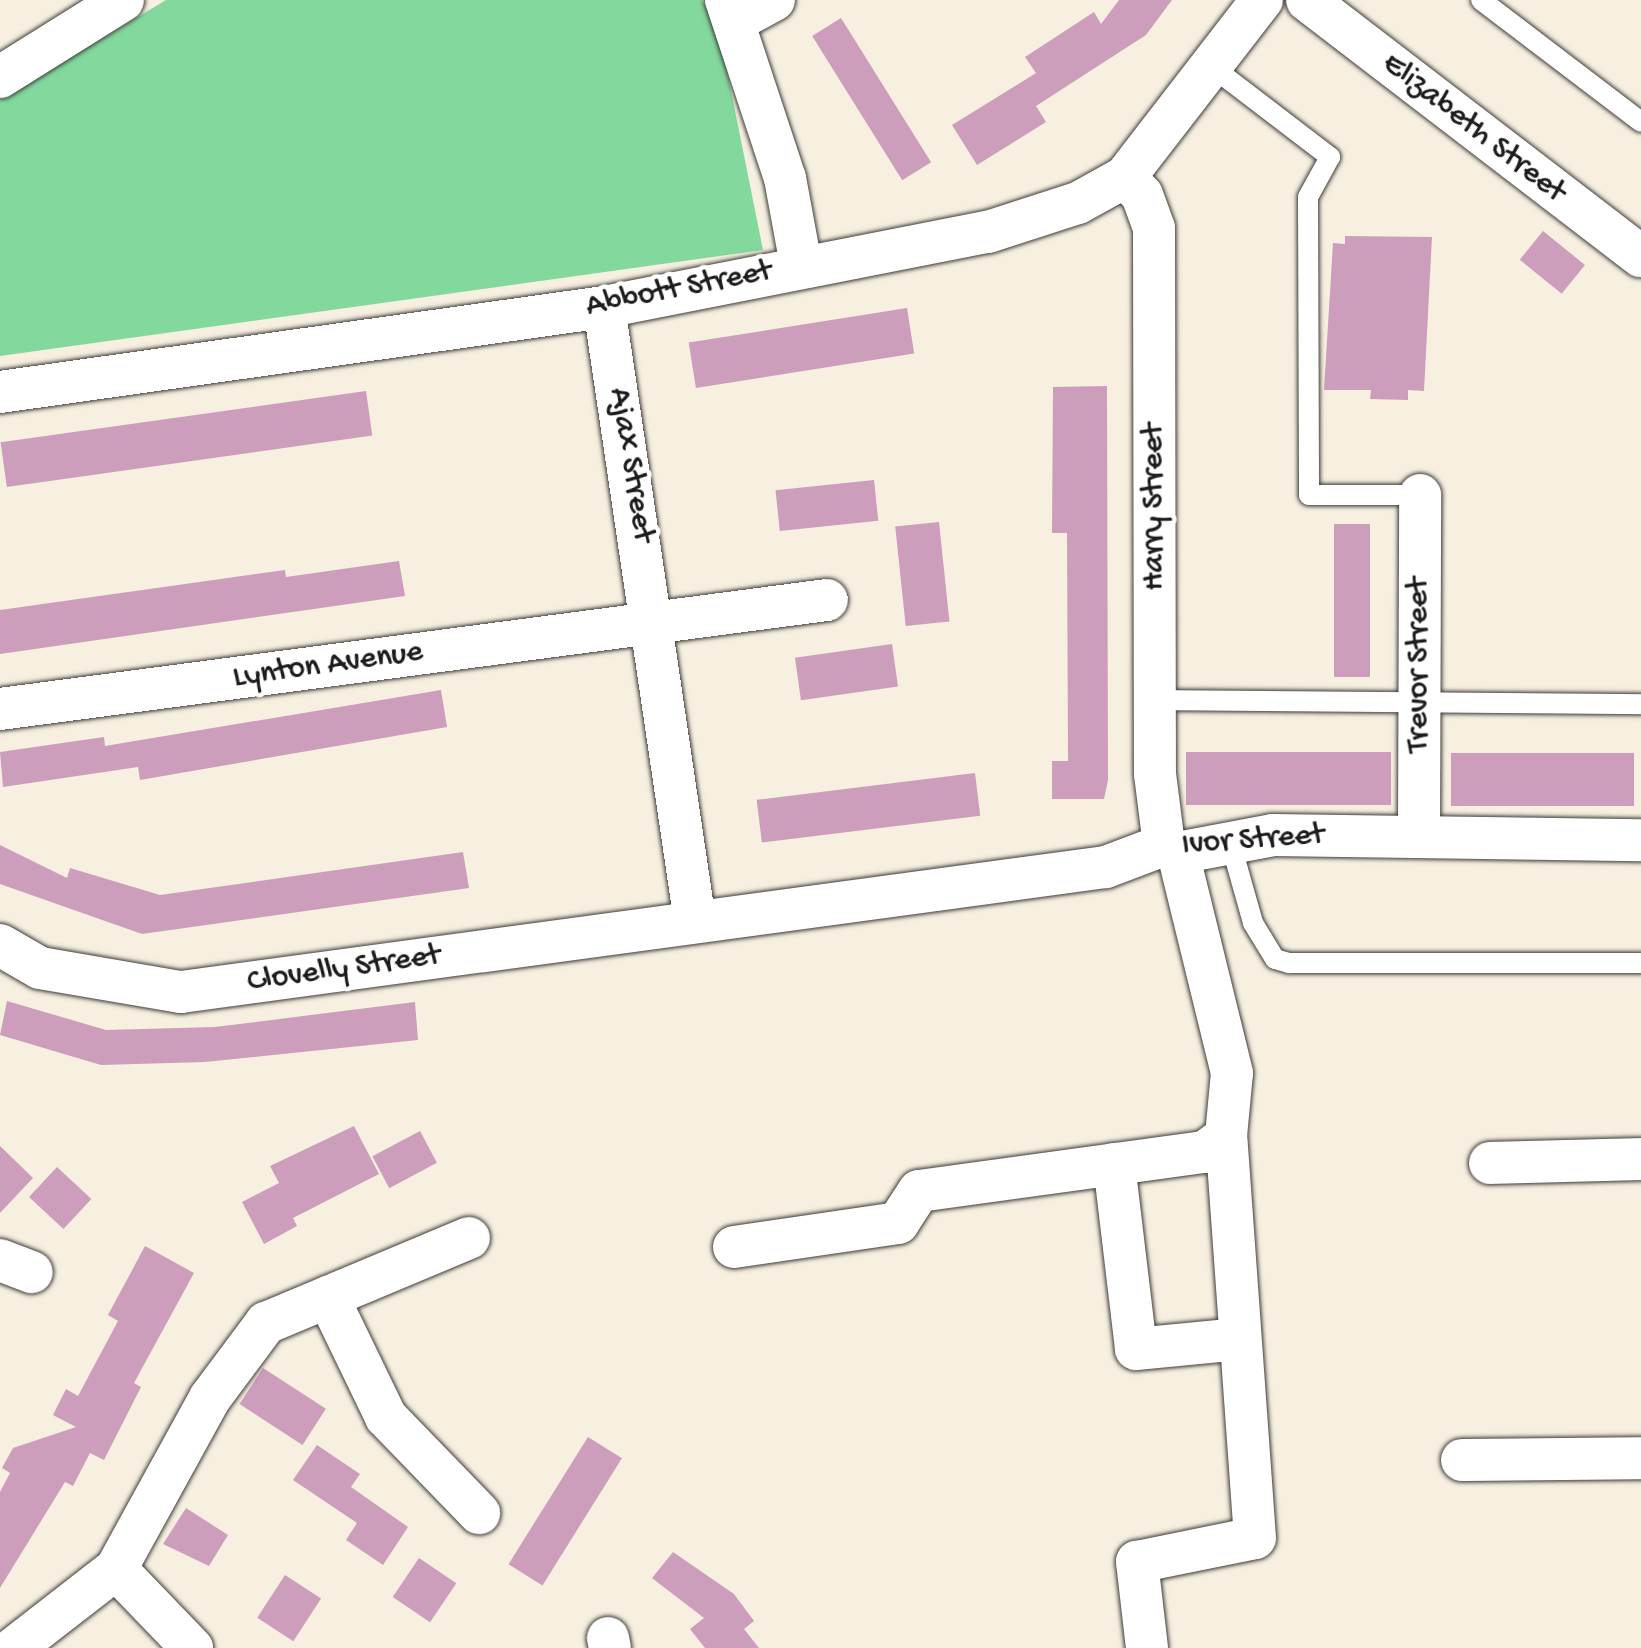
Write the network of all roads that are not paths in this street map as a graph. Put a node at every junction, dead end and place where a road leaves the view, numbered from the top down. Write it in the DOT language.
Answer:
graph roads {
  1 [pos="123,0"];
  2 [pos="1262,0"];
  3 [pos="1307,0"];
  4 [pos="1481,0"];
  5 [pos="746,7"];
  6 [pos="1211,66"];
  7 [pos="0,77"];
  8 [pos="1641,122"];
  9 [pos="1125,177"];
  10 [pos="1641,256"];
  11 [pos="802,265"];
  12 [pos="604,307"];
  13 [pos="0,392"];
  14 [pos="1420,494"];
  15 [pos="828,600"];
  16 [pos="655,622"];
  17 [pos="1155,700"];
  18 [pos="1420,702"];
  19 [pos="1641,704"];
  20 [pos="0,709"];
  21 [pos="1419,834"];
  22 [pos="1641,840"];
  23 [pos="1230,841"];
  24 [pos="1171,849"];
  25 [pos="695,922"];
  26 [pos="0,945"];
  27 [pos="1641,963"];
  28 [pos="1226,1136"];
  29 [pos="1641,1159"];
  30 [pos="1490,1163"];
  31 [pos="1114,1164"];
  32 [pos="469,1238"];
  33 [pos="734,1246"];
  34 [pos="328,1297"];
  35 [pos="1240,1339"];
  36 [pos="1641,1458"];
  37 [pos="1462,1460"];
  38 [pos="479,1512"];
  39 [pos="116,1570"];
  40 [pos="14,1648"];
  41 [pos="192,1648"];
  42 [pos="1147,1648"];
  1 -- 7 [label="street"];
  2 -- 6 [label="street, Abbott Street"];
  3 -- 10 [label="street, Elizabeth Street"];
  4 -- 8 [label="lane"];
  5 -- 11 [label="street"];
  6 -- 9 [label="street, Abbott Street"];
  6 -- 14 [label="lane"];
  9 -- 11 [label="street, Abbott Street"];
  9 -- 17 [label="street, Harry Street"];
  11 -- 12 [label="street, Abbott Street"];
  12 -- 13 [label="street, Abbott Street"];
  12 -- 16 [label="street, Ajax Street"];
  14 -- 18 [label="street, Trevor Street"];
  15 -- 16 [label="street"];
  16 -- 20 [label="street, Lynton Avenue"];
  16 -- 25 [label="street, Ajax Street"];
  17 -- 18 [label="lane"];
  17 -- 24 [label="street, Harry Street"];
  18 -- 19 [label="lane"];
  18 -- 21 [label="street, Trevor Street"];
  21 -- 22 [label="street, Ivor Street"];
  21 -- 23 [label="street, Ivor Street"];
  23 -- 24 [label="street, Ivor Street"];
  23 -- 27 [label="lane"];
  24 -- 25 [label="street, Ivor Street"];
  24 -- 28 [label="street, Harry Street"];
  25 -- 26 [label="street, Clovelly Street"];
  28 -- 31 [label="street"];
  28 -- 35 [label="street, Harry Street"];
  29 -- 30 [label="street"];
  31 -- 33 [label="street"];
  31 -- 35 [label="street"];
  32 -- 34 [label="street"];
  34 -- 38 [label="street"];
  34 -- 39 [label="street"];
  35 -- 42 [label="street, Harry Street"];
  36 -- 37 [label="street"];
  39 -- 40 [label="street"];
  39 -- 41 [label="street"];
}
